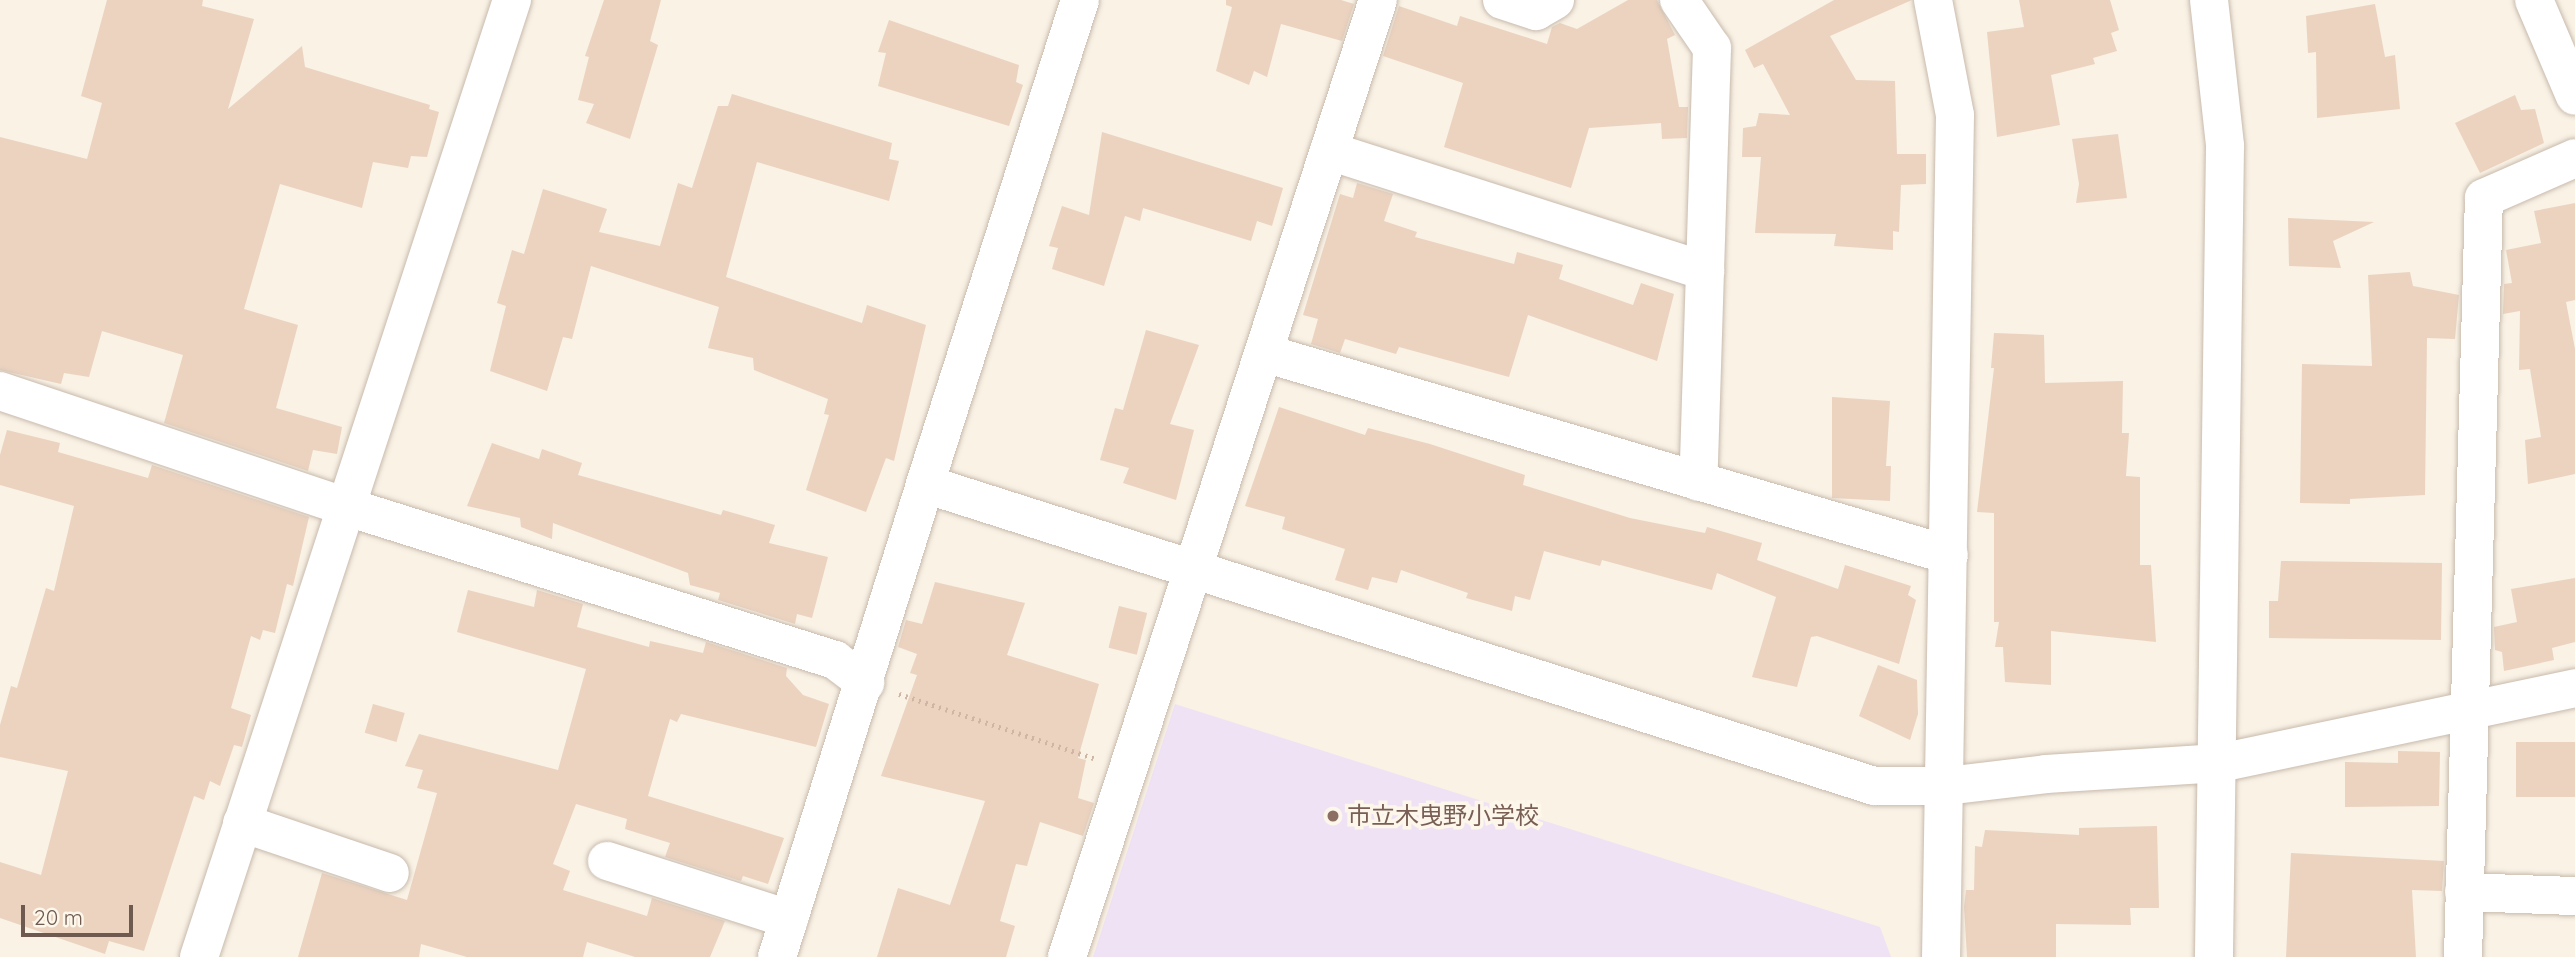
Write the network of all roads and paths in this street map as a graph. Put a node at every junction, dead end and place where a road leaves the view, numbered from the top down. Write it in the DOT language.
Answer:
graph roads {
  1 [pos="512,0"];
  2 [pos="1080,0"];
  3 [pos="1378,0"];
  4 [pos="1502,0"];
  5 [pos="1555,0"];
  6 [pos="1679,0"];
  7 [pos="1933,0"];
  8 [pos="2209,0"];
  9 [pos="2534,0"];
  10 [pos="2575,96"];
  11 [pos="1329,151"];
  12 [pos="2575,158"];
  13 [pos="1704,271"];
  14 [pos="1264,353"];
  15 [pos="0,391"];
  16 [pos="1698,482"];
  17 [pos="925,484"];
  18 [pos="344,506"];
  19 [pos="1949,555"];
  20 [pos="1194,572"];
  21 [pos="865,683"];
  22 [pos="2575,688"];
  23 [pos="2467,710"];
  24 [pos="2220,763"];
  25 [pos="1128,769"];
  26 [pos="1946,786"];
  27 [pos="242,823"];
  28 [pos="607,861"];
  29 [pos="390,873"];
  30 [pos="2464,892"];
  31 [pos="2575,896"];
  32 [pos="789,919"];
  33 [pos="200,957"];
  34 [pos="777,957"];
  35 [pos="1067,957"];
  36 [pos="1941,957"];
  37 [pos="2214,957"];
  38 [pos="2463,957"];
  1 -- 18 [label="street"];
  2 -- 17 [label="street"];
  3 -- 11 [label="street"];
  4 -- 5 [label="street"];
  6 -- 13 [label="street"];
  7 -- 19 [label="street"];
  8 -- 24 [label="street"];
  9 -- 10 [label="street"];
  11 -- 13 [label="street"];
  11 -- 14 [label="street"];
  12 -- 23 [label="street"];
  13 -- 16 [label="street"];
  14 -- 16 [label="street"];
  14 -- 20 [label="street"];
  15 -- 18 [label="street"];
  16 -- 19 [label="street"];
  17 -- 20 [label="street"];
  17 -- 21 [label="street"];
  18 -- 21 [label="street"];
  18 -- 27 [label="street"];
  19 -- 26 [label="street"];
  20 -- 25 [label="street"];
  20 -- 26 [label="street"];
  21 -- 25 [label="path"];
  21 -- 32 [label="street"];
  22 -- 23 [label="street"];
  23 -- 24 [label="street"];
  23 -- 30 [label="street"];
  24 -- 26 [label="street"];
  24 -- 37 [label="street"];
  25 -- 35 [label="street"];
  26 -- 36 [label="street"];
  27 -- 29 [label="street"];
  27 -- 33 [label="street"];
  28 -- 32 [label="street"];
  30 -- 31 [label="street"];
  30 -- 38 [label="street"];
  32 -- 34 [label="street"];
}
